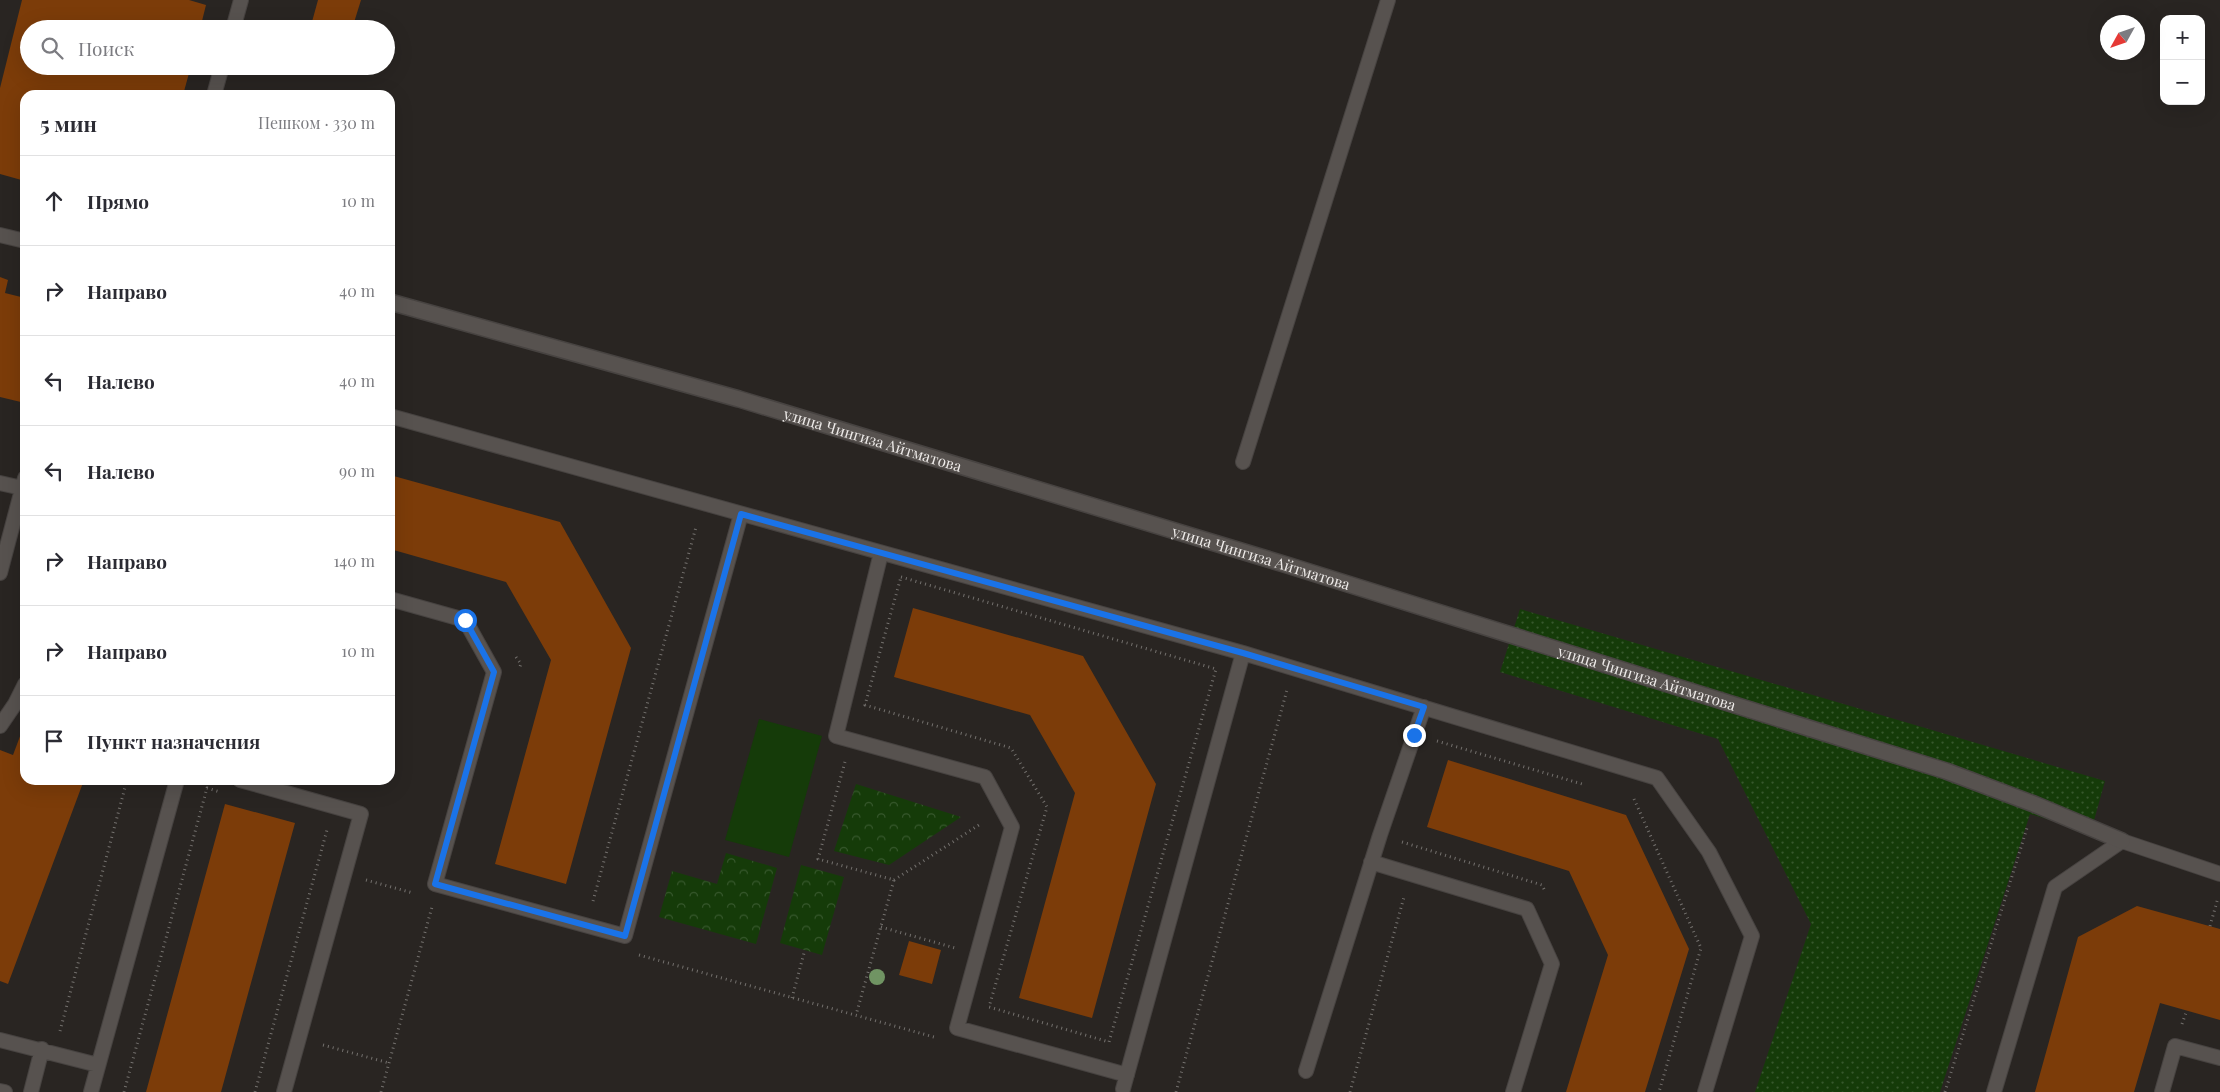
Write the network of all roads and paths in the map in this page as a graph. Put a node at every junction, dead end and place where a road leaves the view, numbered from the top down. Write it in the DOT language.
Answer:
graph roads {
  1 [pos="241,0"];
  2 [pos="1388,0"];
  3 [pos="235,20"];
  4 [pos="220,75"];
  5 [pos="215,90"];
  6 [pos="0,235"];
  7 [pos="20,240"];
  8 [pos="395,303"];
  9 [pos="395,417"];
  10 [pos="1243,462"];
  11 [pos="0,483"];
  12 [pos="20,483"];
  13 [pos="20,498"];
  14 [pos="741,514"];
  15 [pos="698,523"];
  16 [pos="882,553"];
  17 [pos="0,573"];
  18 [pos="395,601"];
  19 [pos="1243,653"];
  20 [pos="521,664"];
  21 [pos="518,674"];
  22 [pos="1287,689"];
  23 [pos="20,694"];
  24 [pos="1424,707"];
  25 [pos="0,726"];
  26 [pos="1414,735"];
  27 [pos="851,740"];
  28 [pos="125,785"];
  29 [pos="176,785"];
  30 [pos="258,785"];
  31 [pos="1589,786"];
  32 [pos="226,794"];
  33 [pos="1626,796"];
  34 [pos="1047,807"];
  35 [pos="1002,810"];
  36 [pos="329,822"];
  37 [pos="2028,826"];
  38 [pos="1380,835"];
  39 [pos="2122,841"];
  40 [pos="1371,862"];
  41 [pos="344,874"];
  42 [pos="1410,874"];
  43 [pos="2220,874"];
  44 [pos="894,880"];
  45 [pos="1542,885"];
  46 [pos="2220,890"];
  47 [pos="416,894"];
  48 [pos="434,899"];
  49 [pos="592,907"];
  50 [pos="2210,926"];
  51 [pos="881,927"];
  52 [pos="804,953"];
  53 [pos="634,954"];
  54 [pos="977,954"];
  55 [pos="792,998"];
  56 [pos="856,1015"];
  57 [pos="272,1030"];
  58 [pos="299,1038"];
  59 [pos="940,1039"];
  60 [pos="0,1040"];
  61 [pos="48,1051"];
  62 [pos="2220,1058"];
  63 [pos="389,1064"];
  64 [pos="98,1065"];
  65 [pos="1306,1071"];
  66 [pos="1127,1075"];
  67 [pos="1123,1089"];
  68 [pos="0,1091"];
  69 [pos="5,1092"];
  70 [pos="31,1092"];
  71 [pos="91,1092"];
  72 [pos="124,1092"];
  73 [pos="255,1092"];
  74 [pos="284,1092"];
  75 [pos="381,1092"];
  76 [pos="1176,1092"];
  77 [pos="1350,1092"];
  78 [pos="1513,1092"];
  79 [pos="1659,1092"];
  80 [pos="1705,1092"];
  81 [pos="1945,1092"];
  82 [pos="1994,1092"];
  83 [pos="2162,1092"];
  1 -- 3 [label="lane"];
  2 -- 10 [label="lane"];
  4 -- 5 [label="lane"];
  6 -- 7 [label="lane"];
  8 -- 39 [label="street, улица Чингиза Айтматова"];
  9 -- 14 [label="lane"];
  11 -- 12 [label="lane"];
  13 -- 17 [label="lane"];
  14 -- 16 [label="lane"];
  14 -- 18 [label="lane"];
  15 -- 49 [label="path"];
  16 -- 19 [label="lane"];
  16 -- 27 [label="lane"];
  19 -- 24 [label="lane"];
  19 -- 66 [label="lane"];
  20 -- 21 [label="path"];
  22 -- 76 [label="path"];
  23 -- 25 [label="lane"];
  24 -- 26 [label="lane"];
  24 -- 80 [label="lane"];
  26 -- 31 [label="path"];
  26 -- 38 [label="lane"];
  27 -- 35 [label="lane"];
  27 -- 44 [label="path"];
  28 -- 61 [label="path"];
  29 -- 64 [label="lane"];
  30 -- 41 [label="lane"];
  32 -- 72 [label="path"];
  33 -- 79 [label="path"];
  34 -- 34 [label="path"];
  35 -- 44 [label="path"];
  35 -- 54 [label="lane"];
  36 -- 57 [label="path"];
  37 -- 81 [label="path"];
  38 -- 40 [label="lane"];
  38 -- 45 [label="path"];
  39 -- 43 [label="lane"];
  39 -- 82 [label="lane"];
  40 -- 42 [label="lane"];
  40 -- 65 [label="lane"];
  41 -- 47 [label="path"];
  41 -- 58 [label="lane"];
  42 -- 77 [label="path"];
  42 -- 78 [label="lane"];
  44 -- 51 [label="path"];
  46 -- 50 [label="path"];
  48 -- 63 [label="path"];
  51 -- 54 [label="path"];
  51 -- 56 [label="path"];
  52 -- 55 [label="path"];
  53 -- 55 [label="path"];
  54 -- 66 [label="lane"];
  55 -- 56 [label="path"];
  56 -- 59 [label="path"];
  57 -- 58 [label="path"];
  57 -- 73 [label="path"];
  58 -- 63 [label="path"];
  58 -- 74 [label="lane"];
  60 -- 61 [label="lane"];
  61 -- 64 [label="lane"];
  61 -- 70 [label="lane"];
  62 -- 83 [label="lane"];
  63 -- 75 [label="path"];
  64 -- 71 [label="lane"];
  66 -- 67 [label="lane"];
  68 -- 69 [label="lane"];
}
